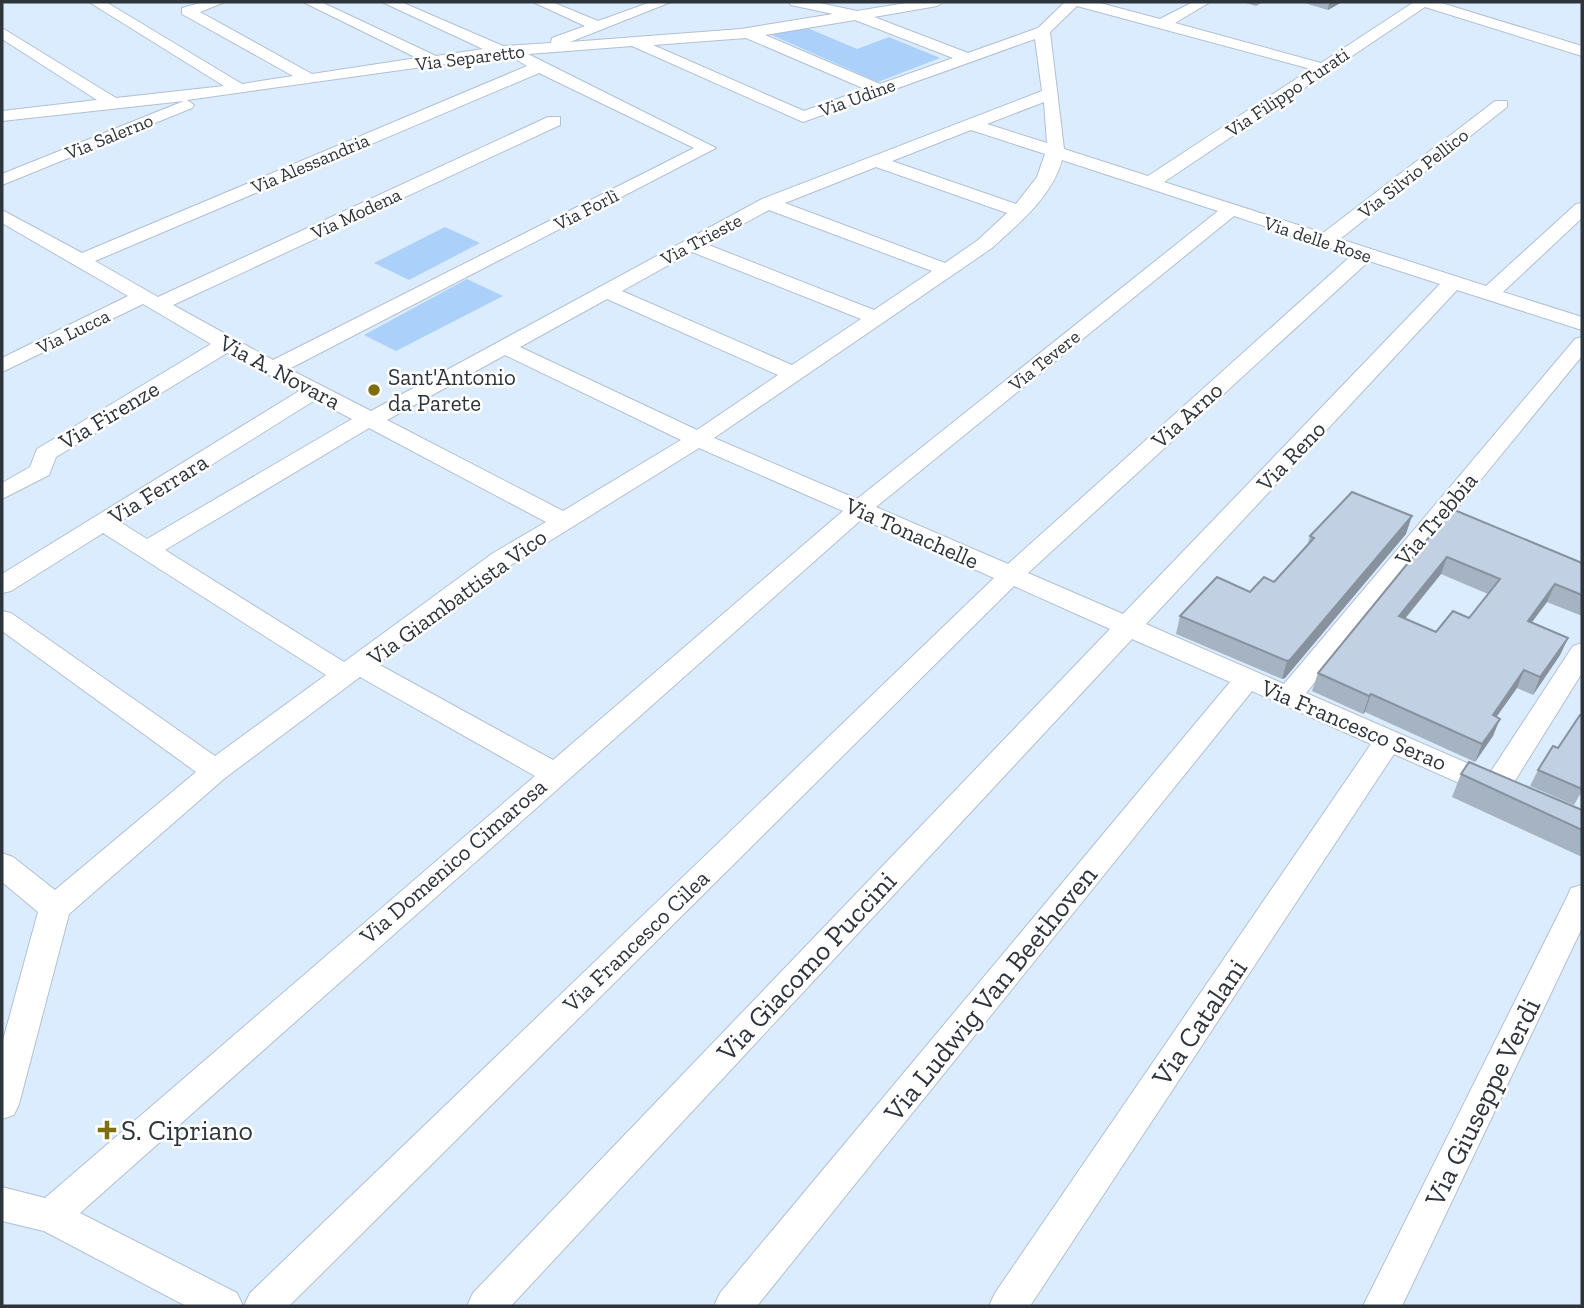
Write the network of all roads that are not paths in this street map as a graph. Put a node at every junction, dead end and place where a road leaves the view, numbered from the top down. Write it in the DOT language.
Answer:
graph roads {
  1 [pos="96,2"];
  2 [pos="217,2"];
  3 [pos="310,2"];
  4 [pos="389,2"];
  5 [pos="540,2"];
  6 [pos="664,2"];
  7 [pos="796,2"];
  8 [pos="937,2"];
  9 [pos="1073,2"];
  10 [pos="1080,2"];
  11 [pos="1203,2"];
  12 [pos="1424,2"];
  13 [pos="634,13"];
  14 [pos="856,15"];
  15 [pos="660,18"];
  16 [pos="687,23"];
  17 [pos="1162,24"];
  18 [pos="598,26"];
  19 [pos="1043,31"];
  20 [pos="2,32"];
  21 [pos="744,33"];
  22 [pos="637,44"];
  23 [pos="507,51"];
  24 [pos="1582,51"];
  25 [pos="965,57"];
  26 [pos="537,58"];
  27 [pos="435,61"];
  28 [pos="1323,68"];
  29 [pos="310,79"];
  30 [pos="240,89"];
  31 [pos="878,89"];
  32 [pos="217,92"];
  33 [pos="1049,94"];
  34 [pos="114,104"];
  35 [pos="1501,104"];
  36 [pos="2,116"];
  37 [pos="554,121"];
  38 [pos="970,124"];
  39 [pos="1055,151"];
  40 [pos="875,162"];
  41 [pos="2,180"];
  42 [pos="1150,183"];
  43 [pos="768,203"];
  44 [pos="1230,210"];
  45 [pos="1021,212"];
  46 [pos="1580,212"];
  47 [pos="2,215"];
  48 [pos="24,230"];
  49 [pos="2,240"];
  50 [pos="1325,241"];
  51 [pos="690,244"];
  52 [pos="1365,254"];
  53 [pos="81,260"];
  54 [pos="946,270"];
  55 [pos="1453,282"];
  56 [pos="605,291"];
  57 [pos="1489,294"];
  58 [pos="151,300"];
  59 [pos="875,318"];
  60 [pos="1582,324"];
  61 [pos="1582,343"];
  62 [pos="226,344"];
  63 [pos="504,347"];
  64 [pos="2,366"];
  65 [pos="272,369"];
  66 [pos="794,374"];
  67 [pos="314,391"];
  68 [pos="369,419"];
  69 [pos="698,439"];
  70 [pos="2,492"];
  71 [pos="858,510"];
  72 [pos="564,522"];
  73 [pos="104,523"];
  74 [pos="147,550"];
  75 [pos="1010,576"];
  76 [pos="2,585"];
  77 [pos="2,618"];
  78 [pos="1126,626"];
  79 [pos="1582,652"];
  80 [pos="354,671"];
  81 [pos="1247,679"];
  82 [pos="1289,696"];
  83 [pos="1390,738"];
  84 [pos="215,771"];
  85 [pos="553,773"];
  86 [pos="2,865"];
  87 [pos="1582,897"];
  88 [pos="55,908"];
  89 [pos="2,1104"];
  90 [pos="2,1204"];
  91 [pos="50,1216"];
  92 [pos="224,1306"];
  93 [pos="263,1306"];
  94 [pos="486,1306"];
  95 [pos="733,1306"];
  96 [pos="1008,1306"];
  97 [pos="1382,1306"];
  1 -- 30 [label="street"];
  2 -- 29 [label="street"];
  3 -- 27 [label="street"];
  4 -- 23 [label="street, Via Forlì"];
  5 -- 18 [label="street"];
  6 -- 13 [label="street, Via Alessandria"];
  7 -- 14 [label="street"];
  8 -- 14 [label="street, Via Separetto"];
  9 -- 19 [label="street"];
  10 -- 17 [label="street"];
  11 -- 17 [label="street"];
  12 -- 24 [label="street"];
  12 -- 28 [label="street, Via Filippo Turati"];
  13 -- 15 [label="street"];
  13 -- 18 [label="street, Via Alessandria"];
  14 -- 21 [label="street, Via Separetto"];
  14 -- 25 [label="street"];
  16 -- 21 [label="street"];
  17 -- 28 [label="street"];
  18 -- 26 [label="street, Via Alessandria"];
  19 -- 25 [label="street, Via Udine"];
  19 -- 33 [label="street"];
  20 -- 34 [label="street"];
  21 -- 22 [label="street, Via Separetto"];
  21 -- 31 [label="street"];
  22 -- 26 [label="street, Via Separetto"];
  22 -- 31 [label="street, Via Udine"];
  23 -- 26 [label="street, Via Forlì"];
  23 -- 27 [label="street, Via Separetto"];
  25 -- 31 [label="street, Via Udine"];
  26 -- 53 [label="street, Via Alessandria"];
  26 -- 65 [label="street, Via Forlì"];
  27 -- 29 [label="street, Via Separetto"];
  28 -- 42 [label="street, Via Filippo Turati"];
  29 -- 30 [label="street, Via Separetto"];
  30 -- 32 [label="street, Via Separetto"];
  32 -- 34 [label="street, Via Separetto"];
  32 -- 41 [label="street, Via Salerno"];
  33 -- 38 [label="street, Via Trieste"];
  33 -- 39 [label="street"];
  34 -- 36 [label="street, Via Separetto"];
  35 -- 50 [label="street, Via Silvio Pellico"];
  37 -- 58 [label="street, Via Modena"];
  38 -- 39 [label="street, Via delle Rose"];
  38 -- 40 [label="street, Via Trieste"];
  39 -- 42 [label="street, Via delle Rose"];
  39 -- 45 [label="street, Via Giambattista Vico"];
  40 -- 43 [label="street, Via Trieste"];
  40 -- 45 [label="street"];
  42 -- 44 [label="street, Via delle Rose"];
  43 -- 51 [label="street, Via Trieste"];
  43 -- 54 [label="street"];
  44 -- 50 [label="street, Via delle Rose"];
  44 -- 71 [label="street, Via Tevere"];
  45 -- 54 [label="street, Via Giambattista Vico"];
  46 -- 57 [label="street"];
  47 -- 48 [label="street, Via A. Novara"];
  48 -- 49 [label="street"];
  48 -- 53 [label="street, Via A. Novara"];
  50 -- 52 [label="street, Via delle Rose"];
  51 -- 56 [label="street, Via Trieste"];
  51 -- 59 [label="street"];
  52 -- 55 [label="street, Via delle Rose"];
  52 -- 75 [label="street, Via Arno"];
  53 -- 58 [label="street, Via A. Novara"];
  54 -- 59 [label="street, Via Giambattista Vico"];
  55 -- 57 [label="street, Via delle Rose"];
  55 -- 78 [label="street, Via Reno"];
  56 -- 63 [label="street, Via Trieste"];
  56 -- 66 [label="street"];
  57 -- 60 [label="street, Via delle Rose"];
  58 -- 62 [label="street, Via A. Novara"];
  58 -- 64 [label="street, Via Lucca"];
  59 -- 66 [label="street, Via Giambattista Vico"];
  61 -- 82 [label="street, Via Trebbia"];
  62 -- 65 [label="street, Via A. Novara"];
  62 -- 70 [label="street, Via Firenze"];
  63 -- 68 [label="street, Via Trieste"];
  63 -- 69 [label="street, Via Tonachelle"];
  65 -- 67 [label="street, Via A. Novara"];
  66 -- 69 [label="street, Via Giambattista Vico"];
  67 -- 68 [label="street, Via A. Novara"];
  67 -- 73 [label="street, Via Ferrara"];
  68 -- 72 [label="street, Via A. Novara"];
  68 -- 74 [label="street"];
  69 -- 71 [label="street, Via Tonachelle"];
  69 -- 72 [label="street, Via Giambattista Vico"];
  71 -- 75 [label="street, Via Tonachelle"];
  71 -- 85 [label="street, Via Domenico Cimarosa"];
  72 -- 80 [label="street, Via Giambattista Vico"];
  73 -- 74 [label="street"];
  73 -- 76 [label="street, Via Ferrara"];
  74 -- 80 [label="street"];
  75 -- 78 [label="street, Via Tonachelle"];
  75 -- 93 [label="street, Via Francesco Cilea"];
  77 -- 84 [label="street"];
  78 -- 81 [label="street, Via Francesco Serao"];
  78 -- 94 [label="street, Via Giacomo Puccini"];
  79 -- 83 [label="street, Via Francesco Serao"];
  80 -- 84 [label="street, Via Giambattista Vico"];
  80 -- 85 [label="street"];
  81 -- 82 [label="street, Via Francesco Serao"];
  81 -- 95 [label="street, Via Ludwig Van Beethoven"];
  82 -- 83 [label="street, Via Francesco Serao"];
  83 -- 96 [label="street, Via Catalani"];
  84 -- 88 [label="street, Via Giambattista Vico"];
  85 -- 91 [label="street, Via Domenico Cimarosa"];
  86 -- 88 [label="street"];
  87 -- 97 [label="street, Via Giuseppe Verdi"];
  88 -- 89 [label="street"];
  90 -- 91 [label="street"];
  91 -- 92 [label="street"];
}
